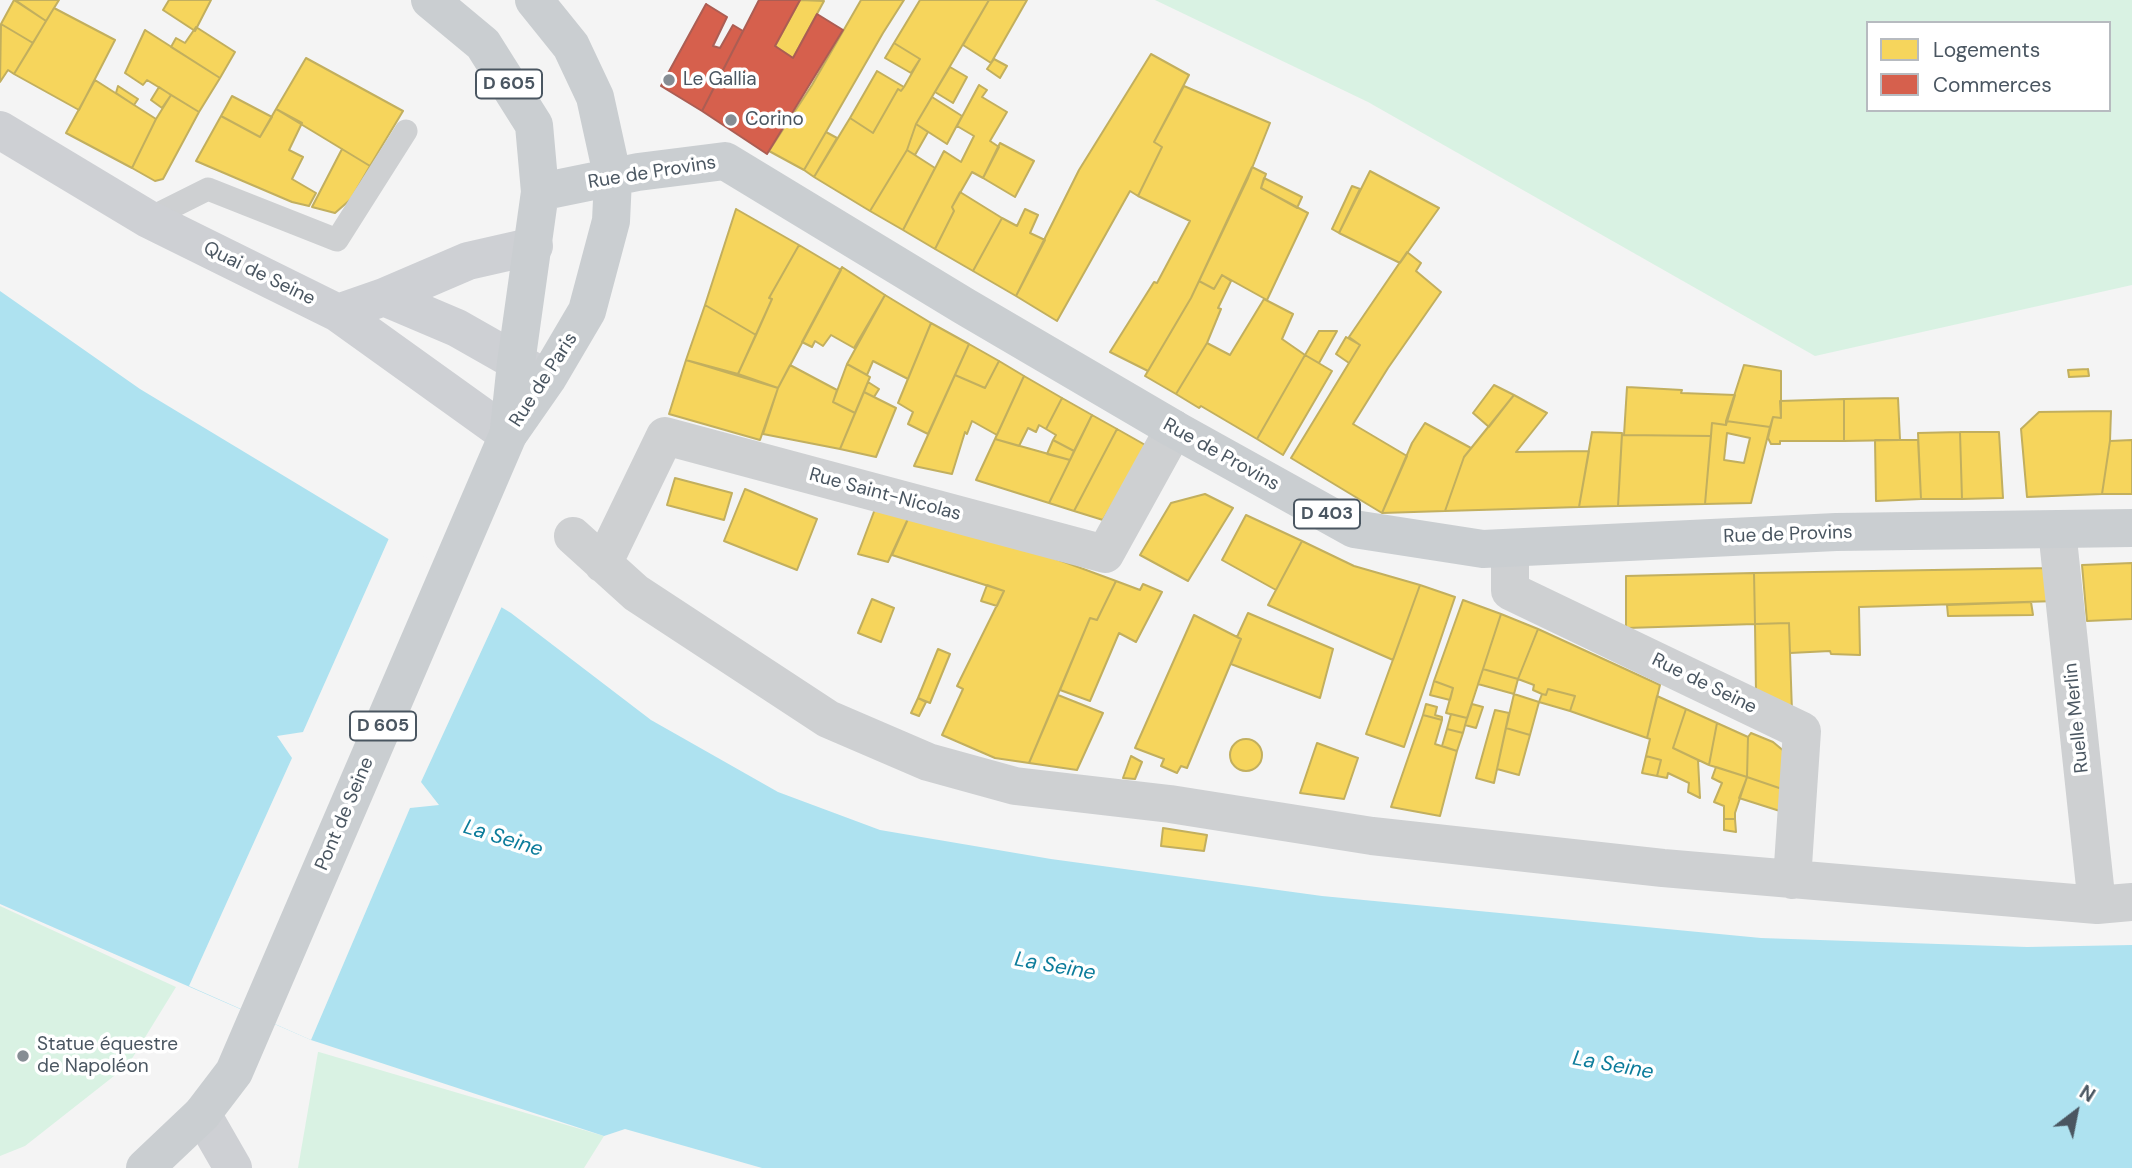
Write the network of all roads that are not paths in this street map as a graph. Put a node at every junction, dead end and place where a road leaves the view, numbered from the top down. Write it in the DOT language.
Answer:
graph roads {
  1 [pos="430,0"];
  2 [pos="537,1"];
  3 [pos="0,130"];
  4 [pos="406,131"];
  5 [pos="613,179"];
  6 [pos="540,192"];
  7 [pos="148,219"];
  8 [pos="534,246"];
  9 [pos="384,297"];
  10 [pos="338,313"];
  11 [pos="531,371"];
  12 [pos="1174,429"];
  13 [pos="508,435"];
  14 [pos="2132,528"];
  15 [pos="2057,530"];
  16 [pos="573,536"];
  17 [pos="1510,548"];
  18 [pos="603,564"];
  19 [pos="1792,880"];
  20 [pos="2115,903"];
  21 [pos="202,1114"];
  22 [pos="145,1168"];
  23 [pos="233,1168"];
  1 -- 6 [label="main road, Rue de Paris / D 605"];
  2 -- 5 [label="main road, Rue de Paris / D 605"];
  3 -- 7 [label="main road, Quai de Seine"];
  4 -- 7 [label="lane"];
  5 -- 6 [label="main road, Rue de Provins / D 403"];
  5 -- 11 [label="main road, Rue de Paris / D 605"];
  5 -- 12 [label="main road, Rue de Provins / D 403"];
  6 -- 8 [label="main road, Rue de Paris / D 605"];
  7 -- 10 [label="main road, Quai de Seine"];
  8 -- 9 [label="main road"];
  8 -- 11 [label="main road, Rue de Paris / D 605"];
  9 -- 10 [label="main road"];
  9 -- 11 [label="main road"];
  10 -- 13 [label="main road, Quai de Seine"];
  11 -- 13 [label="main road, Rue de Paris / D 605"];
  12 -- 17 [label="main road, Rue de Provins / D 403"];
  12 -- 18 [label="street, Rue Saint-Nicolas"];
  13 -- 21 [label="main road, Pont de Seine / D 605"];
  14 -- 15 [label="main road, Rue de Provins / D 403"];
  15 -- 17 [label="main road, Rue de Provins / D 403"];
  15 -- 20 [label="street, Ruelle Merlin"];
  16 -- 18 [label="street"];
  17 -- 19 [label="street, Rue de Seine"];
  18 -- 19 [label="street"];
  19 -- 20 [label="street"];
  21 -- 22 [label="main road, Pont de Seine / D 605"];
  21 -- 23 [label="main road"];
}
